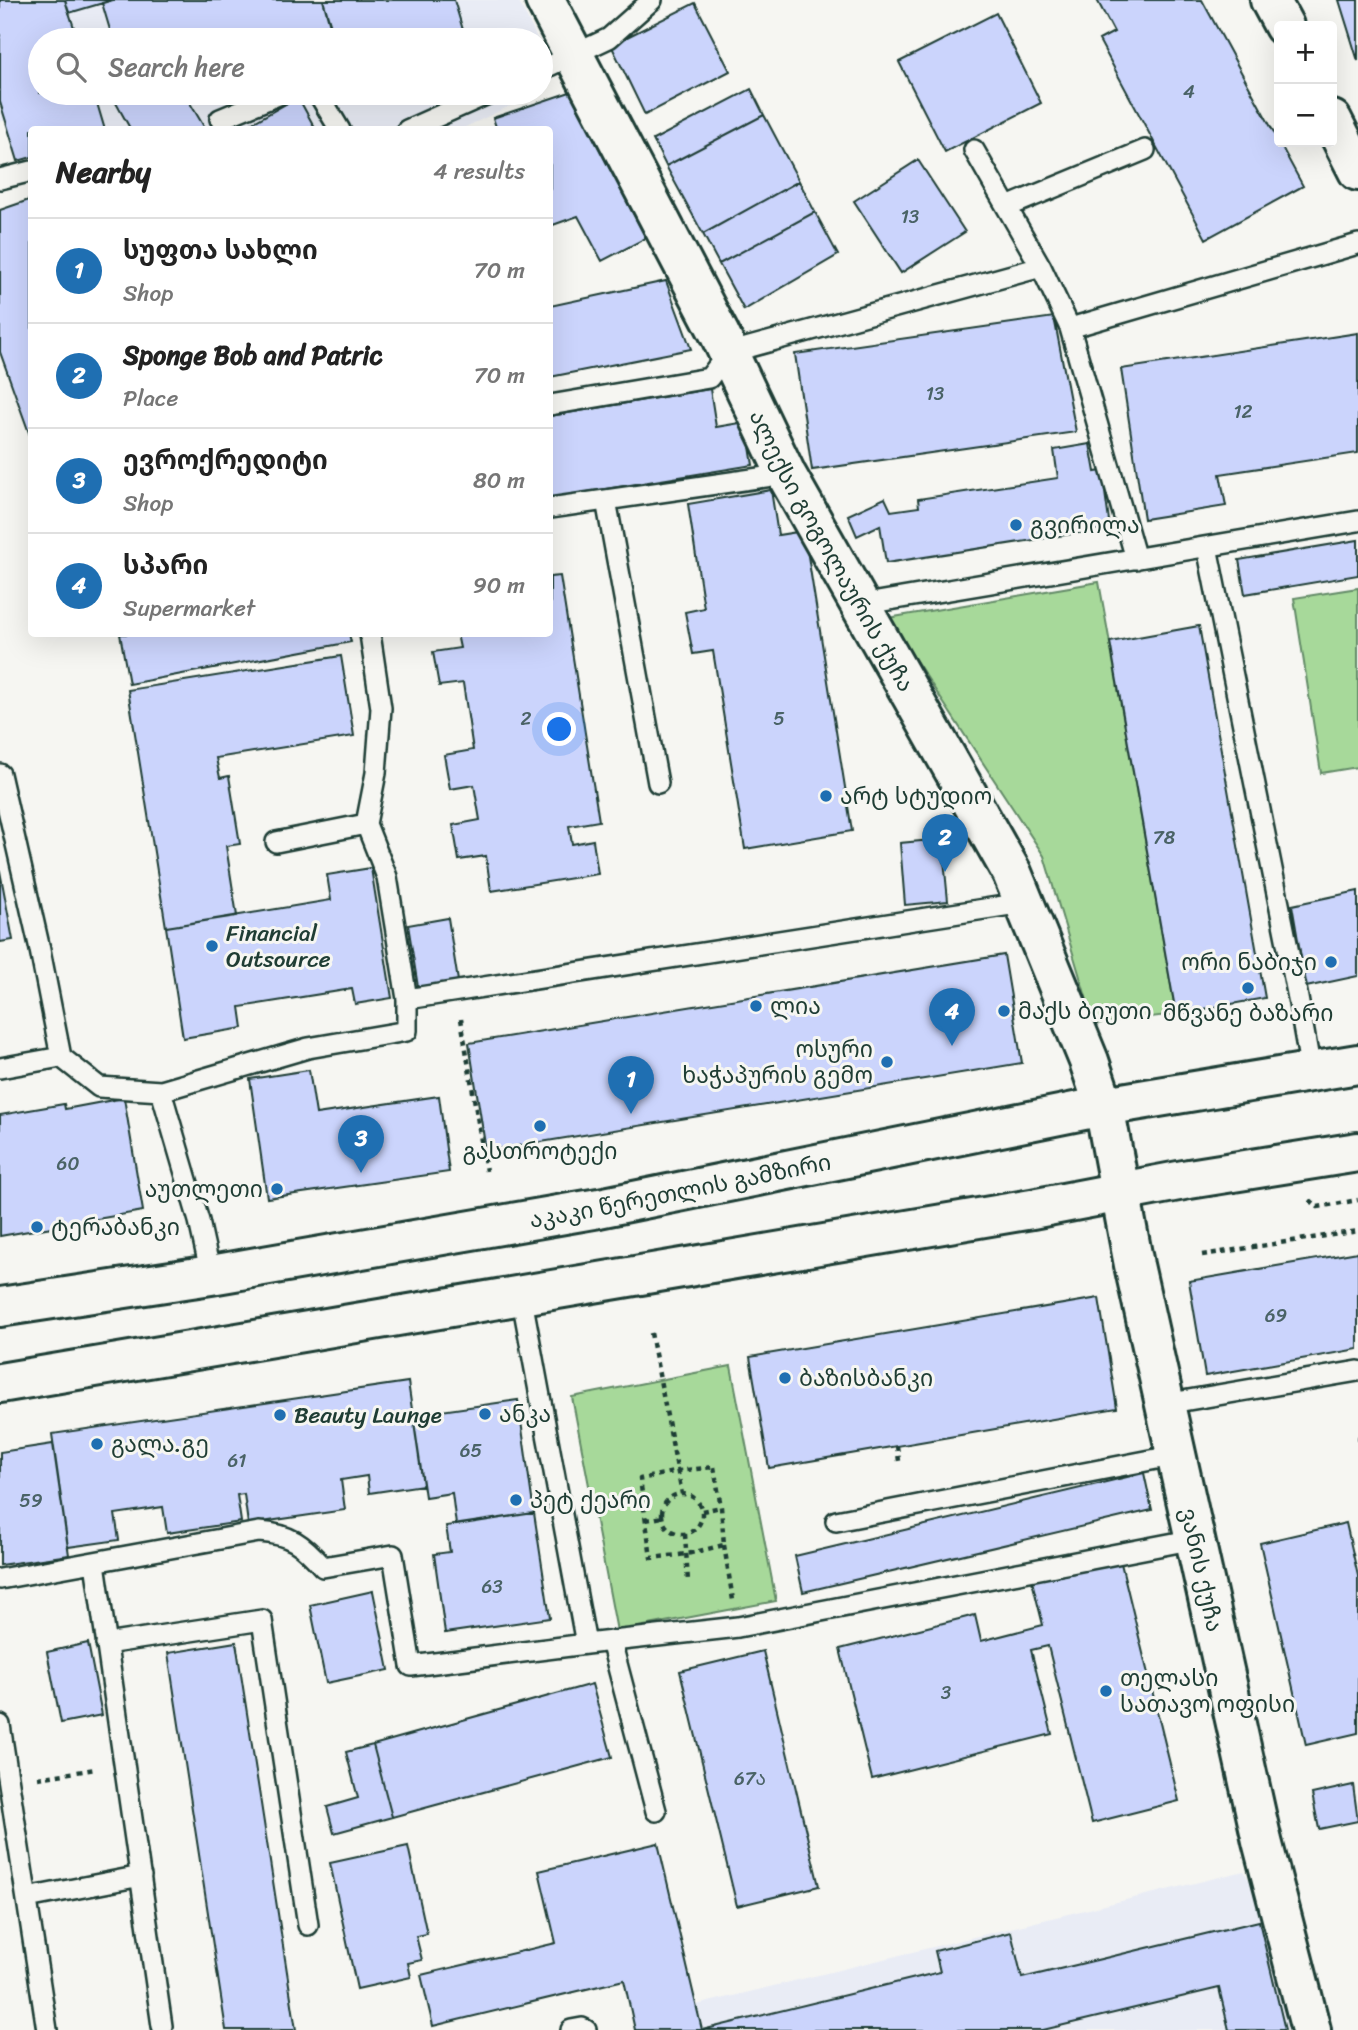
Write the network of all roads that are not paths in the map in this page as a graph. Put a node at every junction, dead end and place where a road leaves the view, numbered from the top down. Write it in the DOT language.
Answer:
graph roads {
  1 [pos="545,0"];
  2 [pos="652,0"];
  3 [pos="1270,0"];
  4 [pos="1281,21"];
  5 [pos="550,28"];
  6 [pos="553,42"];
  7 [pos="557,63"];
  8 [pos="254,105"];
  9 [pos="325,105"];
  10 [pos="463,105"];
  11 [pos="220,119"];
  12 [pos="338,126"];
  13 [pos="416,126"];
  14 [pos="1337,130"];
  15 [pos="974,150"];
  16 [pos="1145,150"];
  17 [pos="1358,171"];
  18 [pos="28,172"];
  19 [pos="0,178"];
  20 [pos="1007,207"];
  21 [pos="1358,244"];
  22 [pos="1041,267"];
  23 [pos="1070,328"];
  24 [pos="728,353"];
  25 [pos="553,404"];
  26 [pos="786,474"];
  27 [pos="606,500"];
  28 [pos="553,508"];
  29 [pos="1358,521"];
  30 [pos="1207,547"];
  31 [pos="1136,559"];
  32 [pos="860,605"];
  33 [pos="370,637"];
  34 [pos="0,774"];
  35 [pos="658,783"];
  36 [pos="366,824"];
  37 [pos="276,842"];
  38 [pos="1023,902"];
  39 [pos="407,999"];
  40 [pos="61,1058"];
  41 [pos="1356,1064"];
  42 [pos="0,1068"];
  43 [pos="1311,1071"];
  44 [pos="161,1091"];
  45 [pos="1104,1106"];
  46 [pos="1358,1152"];
  47 [pos="1121,1192"];
  48 [pos="211,1275"];
  49 [pos="521,1294"];
  50 [pos="0,1307"];
  51 [pos="1358,1371"];
  52 [pos="0,1383"];
  53 [pos="1166,1404"];
  54 [pos="1177,1455"];
  55 [pos="836,1521"];
  56 [pos="1195,1539"];
  57 [pos="95,1563"];
  58 [pos="0,1579"];
  59 [pos="611,1641"];
  60 [pos="106,1644"];
  61 [pos="586,1644"];
  62 [pos="0,1725"];
  63 [pos="656,1811"];
  64 [pos="141,1876"];
  65 [pos="27,1899"];
  66 [pos="308,1925"];
  67 [pos="162,2026"];
  68 [pos="47,2030"];
  69 [pos="571,2030"];
  70 [pos="586,2030"];
  71 [pos="1311,2030"];
  1 -- 5 [label="main road, ალექსი გოგოლაურის ქუჩა"];
  2 -- 7 [label="lane"];
  3 -- 4 [label="main road"];
  6 -- 7 [label="main road, ალექსი გოგოლაურის ქუჩა"];
  7 -- 24 [label="main road, ალექსი გოგოლაურის ქუჩა"];
  8 -- 11 [label="lane"];
  9 -- 12 [label="lane"];
  10 -- 13 [label="lane"];
  14 -- 17 [label="main road"];
  15 -- 20 [label="lane"];
  16 -- 20 [label="lane"];
  18 -- 19 [label="lane"];
  20 -- 22 [label="lane"];
  21 -- 23 [label="lane"];
  22 -- 23 [label="lane"];
  22 -- 24 [label="lane"];
  23 -- 31 [label="lane"];
  24 -- 25 [label="lane"];
  24 -- 26 [label="main road, ალექსი გოგოლაურის ქუჩა"];
  26 -- 27 [label="lane"];
  26 -- 32 [label="main road, ალექსი გოგოლაურის ქუჩა"];
  27 -- 28 [label="lane"];
  27 -- 35 [label="lane"];
  29 -- 30 [label="lane"];
  30 -- 31 [label="lane"];
  30 -- 43 [label="lane"];
  31 -- 32 [label="lane"];
  32 -- 38 [label="main road, ალექსი გოგოლაურის ქუჩა"];
  33 -- 36 [label="lane"];
  34 -- 40 [label="lane"];
  36 -- 37 [label="lane"];
  36 -- 39 [label="lane"];
  38 -- 39 [label="lane"];
  38 -- 45 [label="main road, ალექსი გოგოლაურის ქუჩა"];
  39 -- 44 [label="lane"];
  40 -- 42 [label="lane"];
  40 -- 44 [label="lane"];
  41 -- 43 [label="main road, აკაკი წერეთლის გამზირი"];
  43 -- 45 [label="main road, აკაკი წერეთლის გამზირი"];
  44 -- 48 [label="lane"];
  45 -- 47 [label="main road, ვანის ქუჩა"];
  45 -- 48 [label="main road, აკაკი წერეთლის გამზირი"];
  46 -- 47 [label="main road"];
  47 -- 49 [label="main road"];
  47 -- 53 [label="main road, ვანის ქუჩა"];
  48 -- 50 [label="main road, აკაკი წერეთლის გამზირი"];
  49 -- 52 [label="main road"];
  49 -- 61 [label="lane"];
  51 -- 53 [label="lane"];
  53 -- 54 [label="main road, ვანის ქუჩა"];
  54 -- 55 [label="lane"];
  54 -- 56 [label="main road, ვანის ქუჩა"];
  56 -- 59 [label="lane"];
  56 -- 71 [label="main road, ვანის ქუჩა"];
  57 -- 58 [label="lane"];
  57 -- 60 [label="lane"];
  57 -- 61 [label="lane"];
  59 -- 61 [label="lane"];
  59 -- 63 [label="lane"];
  60 -- 64 [label="lane"];
  60 -- 66 [label="lane"];
  62 -- 65 [label="lane"];
  64 -- 65 [label="lane"];
  64 -- 67 [label="lane"];
  65 -- 68 [label="lane"];
  69 -- 70 [label="lane"];
}
